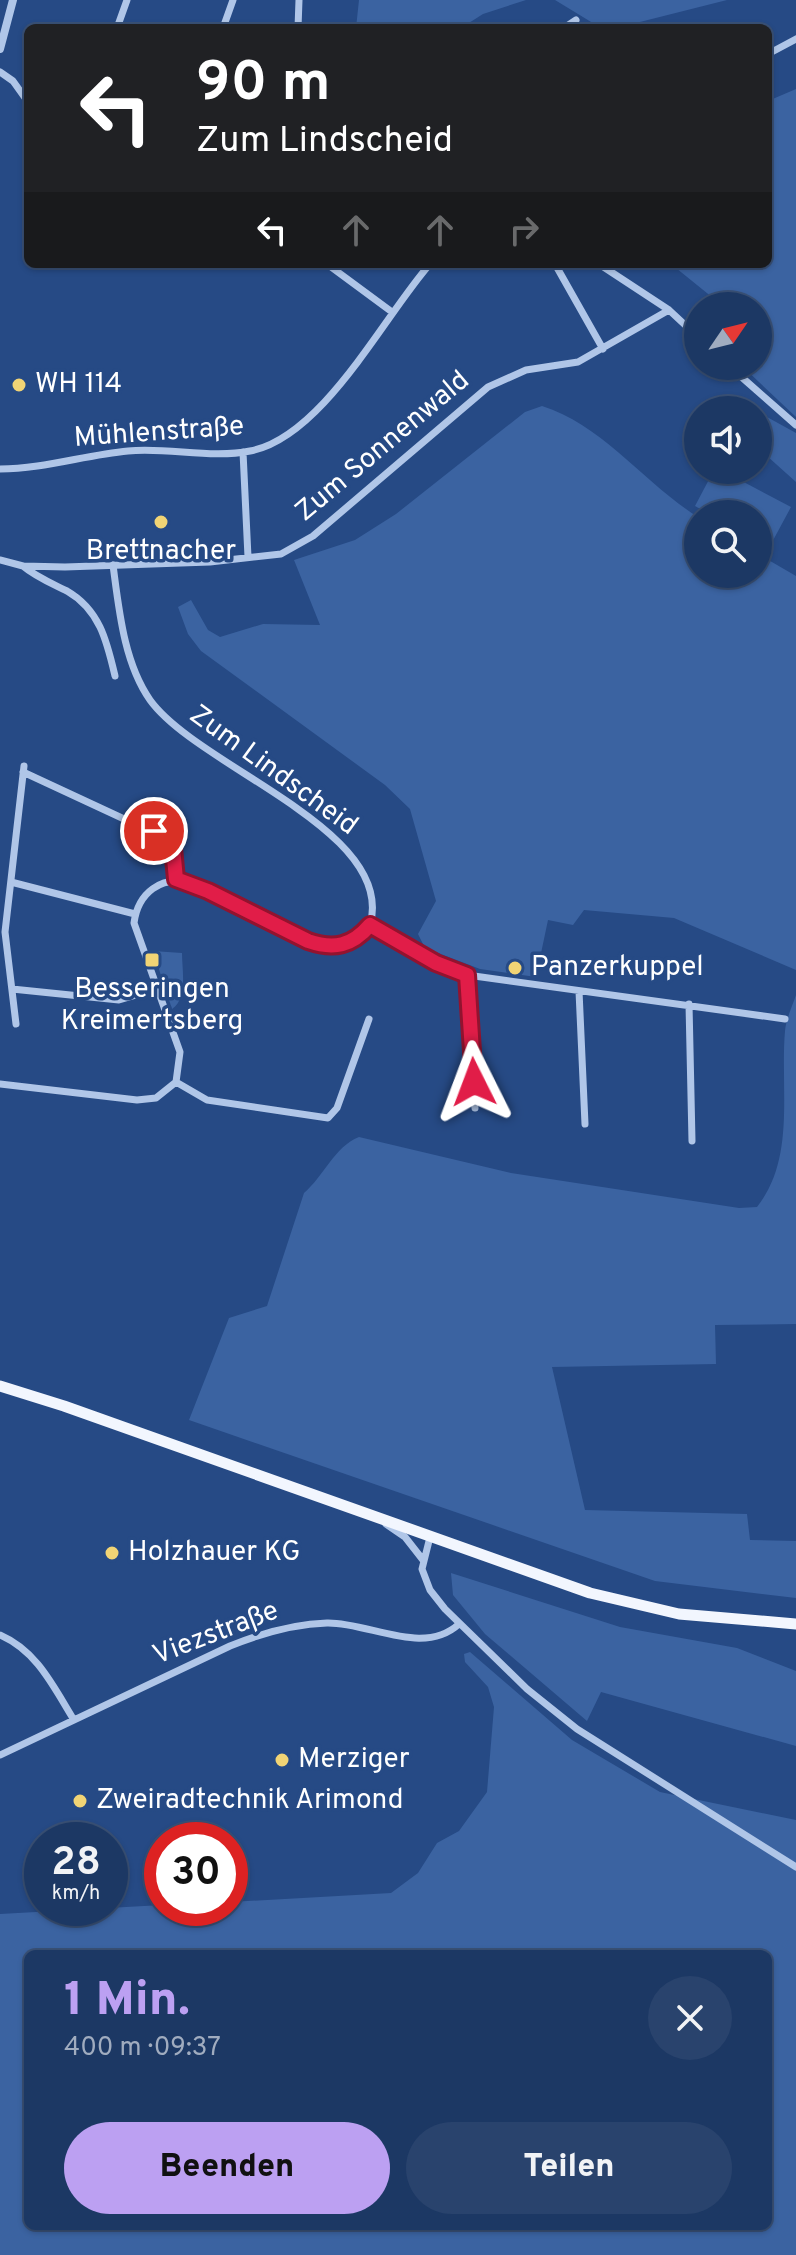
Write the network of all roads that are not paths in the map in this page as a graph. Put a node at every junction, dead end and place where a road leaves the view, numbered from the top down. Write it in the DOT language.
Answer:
graph roads {
  1 [pos="13,0"];
  2 [pos="127,0"];
  3 [pos="233,0"];
  4 [pos="299,0"];
  5 [pos="576,20"];
  6 [pos="118,24"];
  7 [pos="224,24"];
  8 [pos="298,24"];
  9 [pos="570,24"];
  10 [pos="796,39"];
  11 [pos="0,49"];
  12 [pos="772,52"];
  13 [pos="0,72"];
  14 [pos="24,96"];
  15 [pos="332,268"];
  16 [pos="427,268"];
  17 [pos="557,268"];
  18 [pos="605,268"];
  19 [pos="669,310"];
  20 [pos="392,312"];
  21 [pos="684,324"];
  22 [pos="603,349"];
  23 [pos="745,380"];
  24 [pos="796,425"];
  25 [pos="243,452"];
  26 [pos="0,469"];
  27 [pos="248,557"];
  28 [pos="0,560"];
  29 [pos="113,565"];
  30 [pos="23,566"];
  31 [pos="115,676"];
  32 [pos="176,879"];
  33 [pos="11,882"];
  34 [pos="135,914"];
  35 [pos="370,925"];
  36 [pos="467,975"];
  37 [pos="12,989"];
  38 [pos="157,989"];
  39 [pos="579,991"];
  40 [pos="689,1004"];
  41 [pos="369,1019"];
  42 [pos="785,1019"];
  43 [pos="16,1024"];
  44 [pos="176,1082"];
  45 [pos="0,1084"];
  46 [pos="475,1108"];
  47 [pos="585,1124"];
  48 [pos="692,1141"];
  49 [pos="0,1388"];
  50 [pos="366,1514"];
  51 [pos="430,1537"];
  52 [pos="423,1560"];
  53 [pos="459,1624"];
  54 [pos="796,1624"];
  55 [pos="0,1635"];
  56 [pos="74,1720"];
  57 [pos="0,1755"];
  58 [pos="796,1867"];
  1 -- 11 [label="street"];
  2 -- 6 [label="street"];
  3 -- 7 [label="street"];
  4 -- 8 [label="street"];
  5 -- 9 [label="street"];
  10 -- 12 [label="street"];
  13 -- 14 [label="street"];
  15 -- 20 [label="street"];
  16 -- 20 [label="street, Mühlenstraße"];
  17 -- 22 [label="street"];
  18 -- 19 [label="street"];
  19 -- 21 [label="street"];
  19 -- 22 [label="street, Zum Sonnenwald"];
  20 -- 25 [label="street, Mühlenstraße"];
  22 -- 27 [label="street, Zum Sonnenwald"];
  23 -- 24 [label="street"];
  25 -- 26 [label="street, Mühlenstraße"];
  25 -- 27 [label="street"];
  27 -- 29 [label="street, Zum Sonnenwald"];
  28 -- 30 [label="street, Zum Sonnenwald"];
  29 -- 30 [label="street, Zum Sonnenwald"];
  29 -- 35 [label="street, Zum Lindscheid"];
  30 -- 31 [label="street, Zum Sonnenwald"];
  32 -- 33 [label="street"];
  32 -- 34 [label="street"];
  32 -- 35 [label="street"];
  33 -- 34 [label="street"];
  33 -- 37 [label="street"];
  34 -- 38 [label="street"];
  35 -- 36 [label="street"];
  36 -- 39 [label="street"];
  36 -- 46 [label="street"];
  37 -- 38 [label="street"];
  37 -- 43 [label="street"];
  38 -- 44 [label="street"];
  39 -- 40 [label="street"];
  39 -- 47 [label="street"];
  40 -- 42 [label="street"];
  40 -- 48 [label="street"];
  41 -- 44 [label="street"];
  44 -- 45 [label="street"];
  49 -- 50 [label="main road"];
  50 -- 51 [label="main road"];
  50 -- 52 [label="street"];
  51 -- 52 [label="street"];
  51 -- 54 [label="main road"];
  52 -- 53 [label="street"];
  53 -- 56 [label="street, Viezstraße"];
  53 -- 58 [label="street"];
  55 -- 56 [label="street"];
  56 -- 57 [label="street, Viezstraße"];
}
